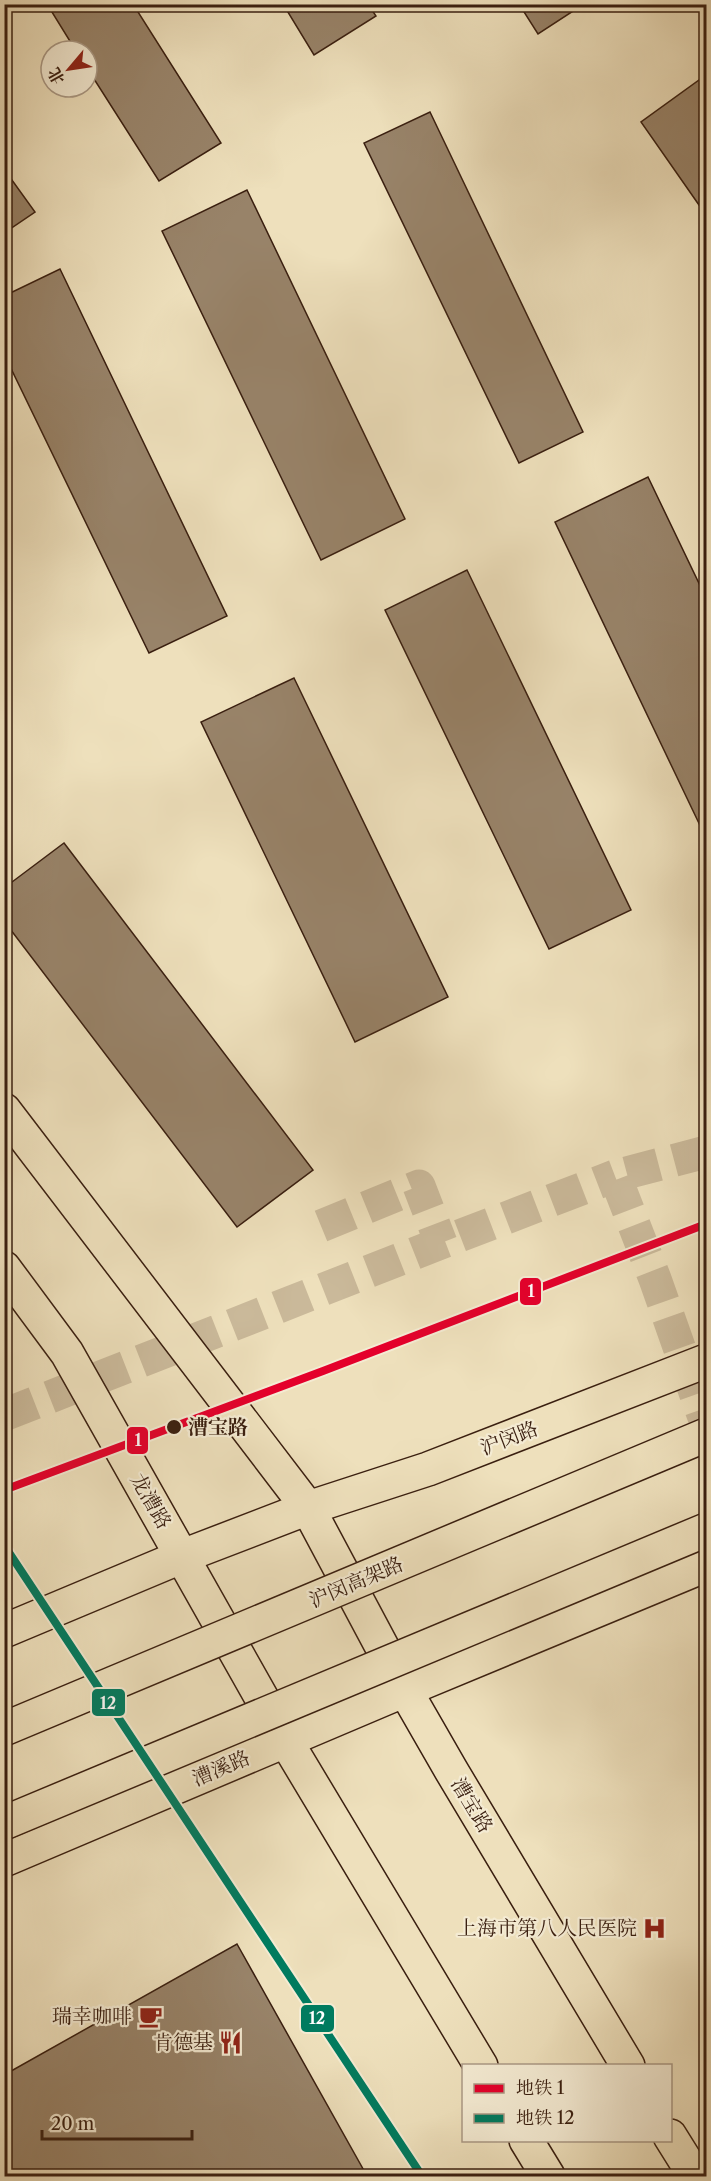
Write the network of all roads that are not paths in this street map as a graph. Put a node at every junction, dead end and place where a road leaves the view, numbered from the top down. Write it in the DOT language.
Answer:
graph roads {
  1 [pos="4,1110"];
  2 [pos="4,1268"];
  3 [pos="706,1361"];
  4 [pos="706,1435"];
  5 [pos="308,1508"];
  6 [pos="706,1530"];
  7 [pos="183,1557"];
  8 [pos="706,1565"];
  9 [pos="4,1630"];
  10 [pos="405,1690"];
  11 [pos="4,1729"];
  12 [pos="286,1741"];
  13 [pos="4,1822"];
  14 [pos="4,1860"];
  15 [pos="480,2064"];
  16 [pos="627,2064"];
  17 [pos="672,2139"];
  18 [pos="527,2142"];
  19 [pos="548,2176"];
  20 [pos="695,2176"];
  1 -- 5 [label="main road"];
  2 -- 7 [label="main road, 龙漕路"];
  3 -- 5 [label="main road, 沪闵路"];
  4 -- 11 [label="main road, 沪闵高架路, bridge"];
  5 -- 7 [label="main road"];
  5 -- 10 [label="main road, 漕宝路"];
  6 -- 13 [label="main road, bridge"];
  7 -- 9 [label="main road"];
  7 -- 12 [label="main road, 龙漕路"];
  8 -- 10 [label="main road"];
  10 -- 12 [label="main road, 漕溪路"];
  10 -- 16 [label="main road, 漕宝路"];
  12 -- 14 [label="main road, 漕溪路"];
  12 -- 15 [label="main road"];
  17 -- 20 [label="main road"];
  18 -- 19 [label="main road"];
}
